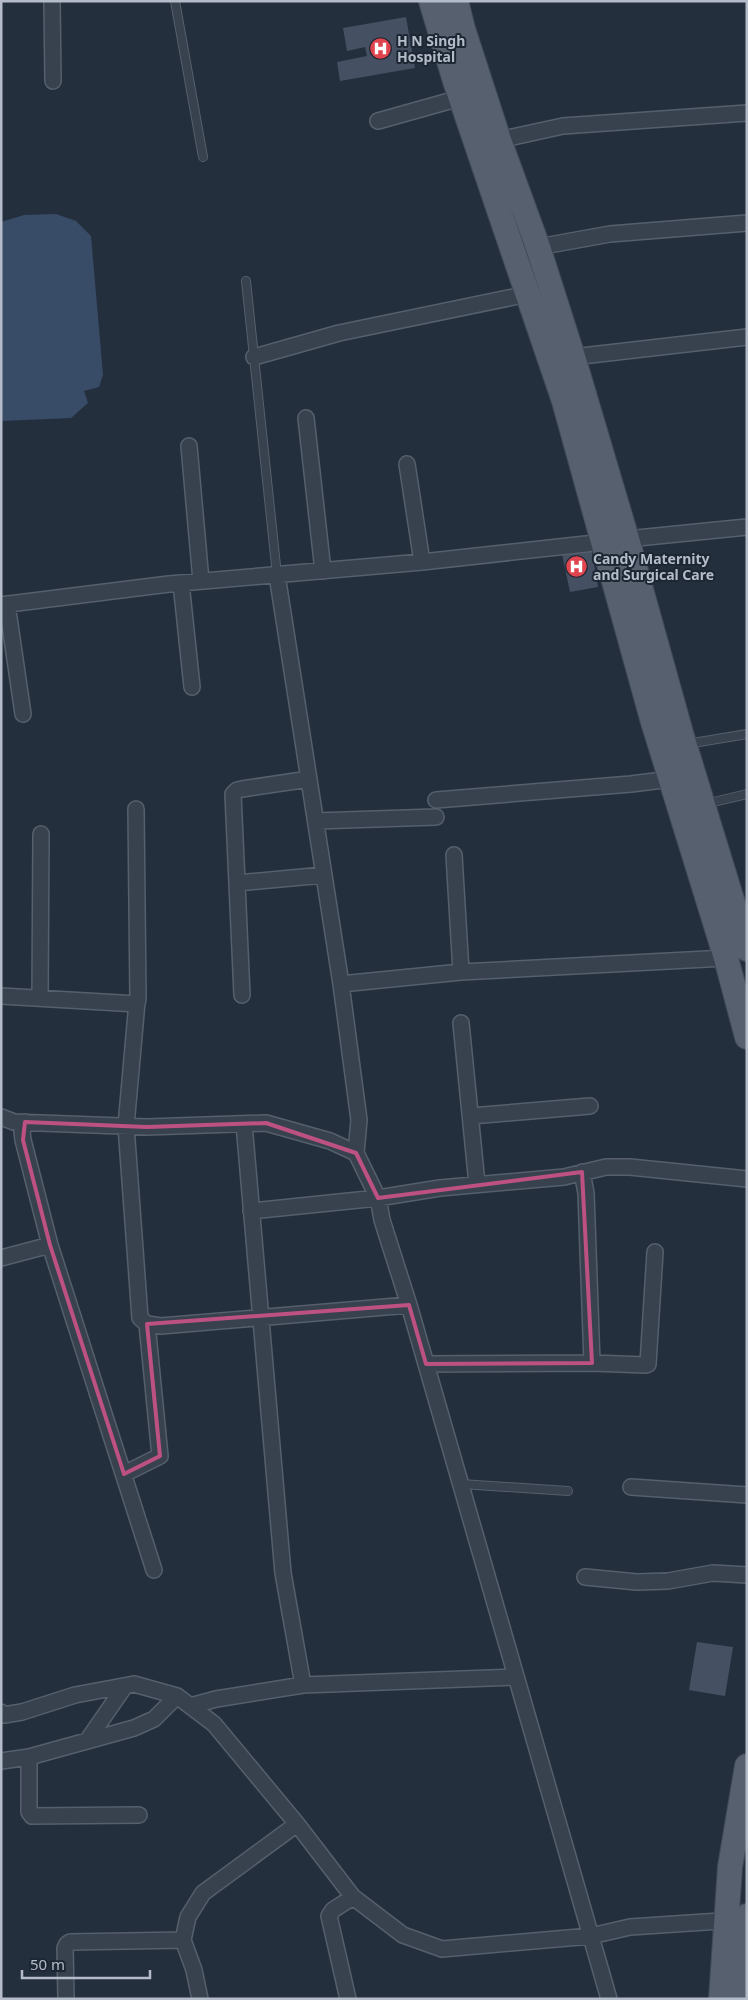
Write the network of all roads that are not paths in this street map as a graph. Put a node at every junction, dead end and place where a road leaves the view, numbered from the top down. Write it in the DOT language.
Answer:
graph roads {
  1 [pos="52,1"];
  2 [pos="175,1"];
  3 [pos="431,1"];
  4 [pos="456,1"];
  5 [pos="53,81"];
  6 [pos="460,98"];
  7 [pos="747,113"];
  8 [pos="378,120"];
  9 [pos="499,140"];
  10 [pos="203,157"];
  11 [pos="747,223"];
  12 [pos="538,247"];
  13 [pos="246,281"];
  14 [pos="528,294"];
  15 [pos="747,337"];
  16 [pos="254,357"];
  17 [pos="573,357"];
  18 [pos="306,418"];
  19 [pos="189,446"];
  20 [pos="408,464"];
  21 [pos="747,527"];
  22 [pos="627,539"];
  23 [pos="604,542"];
  24 [pos="422,562"];
  25 [pos="323,571"];
  26 [pos="277,575"];
  27 [pos="202,581"];
  28 [pos="181,583"];
  29 [pos="4,605"];
  30 [pos="192,686"];
  31 [pos="23,714"];
  32 [pos="747,734"];
  33 [pos="685,745"];
  34 [pos="309,779"];
  35 [pos="671,779"];
  36 [pos="747,794"];
  37 [pos="436,800"];
  38 [pos="703,805"];
  39 [pos="136,809"];
  40 [pos="436,817"];
  41 [pos="316,821"];
  42 [pos="41,834"];
  43 [pos="454,855"];
  44 [pos="324,875"];
  45 [pos="237,883"];
  46 [pos="743,925"];
  47 [pos="736,953"];
  48 [pos="461,972"];
  49 [pos="341,984"];
  50 [pos="242,995"];
  51 [pos="1,996"];
  52 [pos="40,998"];
  53 [pos="137,1002"];
  54 [pos="461,1022"];
  55 [pos="747,1037"];
  56 [pos="590,1106"];
  57 [pos="471,1116"];
  58 [pos="10,1122"];
  59 [pos="244,1124"];
  60 [pos="126,1126"];
  61 [pos="356,1153"];
  62 [pos="582,1172"];
  63 [pos="747,1179"];
  64 [pos="477,1184"];
  65 [pos="378,1198"];
  66 [pos="251,1211"];
  67 [pos="50,1245"];
  68 [pos="655,1252"];
  69 [pos="1,1258"];
  70 [pos="409,1305"];
  71 [pos="260,1318"];
  72 [pos="147,1324"];
  73 [pos="592,1363"];
  74 [pos="426,1364"];
  75 [pos="124,1474"];
  76 [pos="461,1484"];
  77 [pos="631,1487"];
  78 [pos="568,1491"];
  79 [pos="747,1495"];
  80 [pos="154,1570"];
  81 [pos="747,1575"];
  82 [pos="584,1577"];
  83 [pos="516,1677"];
  84 [pos="303,1685"];
  85 [pos="125,1686"];
  86 [pos="177,1696"];
  87 [pos="190,1706"];
  88 [pos="1,1712"];
  89 [pos="87,1741"];
  90 [pos="29,1757"];
  91 [pos="1,1761"];
  92 [pos="747,1766"];
  93 [pos="139,1815"];
  94 [pos="297,1824"];
  95 [pos="354,1897"];
  96 [pos="742,1919"];
  97 [pos="591,1936"];
  98 [pos="183,1940"];
  99 [pos="66,1999"];
  100 [pos="200,1999"];
  101 [pos="348,1999"];
  102 [pos="609,1999"];
  103 [pos="722,1999"];
  104 [pos="742,1999"];
  1 -- 5 [label="street"];
  2 -- 10 [label="lane"];
  3 -- 6 [label="main road"];
  4 -- 9 [label="main road"];
  6 -- 8 [label="street"];
  6 -- 14 [label="main road"];
  7 -- 9 [label="street"];
  9 -- 12 [label="main road"];
  11 -- 12 [label="street"];
  12 -- 17 [label="main road"];
  13 -- 16 [label="lane"];
  14 -- 16 [label="street"];
  14 -- 23 [label="main road"];
  15 -- 17 [label="street"];
  16 -- 26 [label="lane"];
  17 -- 22 [label="main road"];
  18 -- 25 [label="street"];
  19 -- 27 [label="street"];
  20 -- 24 [label="street"];
  21 -- 22 [label="street"];
  22 -- 33 [label="main road"];
  23 -- 24 [label="street"];
  23 -- 35 [label="main road"];
  24 -- 25 [label="street"];
  25 -- 26 [label="street"];
  26 -- 27 [label="street"];
  26 -- 34 [label="street"];
  27 -- 28 [label="street"];
  28 -- 29 [label="street"];
  28 -- 30 [label="street"];
  29 -- 31 [label="street"];
  32 -- 33 [label="lane"];
  33 -- 38 [label="main road"];
  34 -- 41 [label="street"];
  34 -- 45 [label="street"];
  35 -- 37 [label="street"];
  35 -- 47 [label="main road"];
  36 -- 38 [label="lane"];
  38 -- 46 [label="main road"];
  39 -- 53 [label="street"];
  40 -- 41 [label="street"];
  41 -- 44 [label="street"];
  42 -- 52 [label="street"];
  43 -- 48 [label="street"];
  44 -- 45 [label="street"];
  44 -- 49 [label="street"];
  45 -- 50 [label="street"];
  46 -- 47 [label="main road"];
  47 -- 48 [label="street"];
  47 -- 55 [label="main road"];
  48 -- 49 [label="street"];
  49 -- 61 [label="street"];
  51 -- 52 [label="street"];
  52 -- 53 [label="street"];
  53 -- 60 [label="street"];
  54 -- 57 [label="street"];
  56 -- 57 [label="street"];
  57 -- 64 [label="street"];
  58 -- 60 [label="street"];
  58 -- 67 [label="street"];
  59 -- 60 [label="street"];
  59 -- 61 [label="street"];
  59 -- 66 [label="street"];
  60 -- 72 [label="street"];
  61 -- 65 [label="street"];
  62 -- 63 [label="street"];
  62 -- 64 [label="street"];
  62 -- 73 [label="street"];
  64 -- 65 [label="street"];
  65 -- 66 [label="street"];
  65 -- 70 [label="street"];
  66 -- 71 [label="street"];
  67 -- 69 [label="street"];
  67 -- 75 [label="street"];
  68 -- 73 [label="street"];
  70 -- 71 [label="street"];
  70 -- 74 [label="street"];
  71 -- 72 [label="street"];
  71 -- 84 [label="street"];
  72 -- 75 [label="street"];
  73 -- 74 [label="street"];
  74 -- 76 [label="street"];
  75 -- 80 [label="street"];
  76 -- 78 [label="lane"];
  76 -- 83 [label="street"];
  77 -- 79 [label="street"];
  81 -- 82 [label="street"];
  83 -- 84 [label="street"];
  83 -- 97 [label="street"];
  84 -- 87 [label="street"];
  85 -- 86 [label="street"];
  85 -- 88 [label="street"];
  85 -- 89 [label="street"];
  86 -- 87 [label="street"];
  86 -- 89 [label="street"];
  87 -- 94 [label="street"];
  89 -- 90 [label="street"];
  90 -- 91 [label="street"];
  90 -- 93 [label="street"];
  92 -- 96 [label="main road"];
  94 -- 95 [label="street"];
  94 -- 98 [label="street"];
  95 -- 97 [label="street"];
  95 -- 101 [label="street"];
  96 -- 97 [label="street"];
  96 -- 103 [label="main road"];
  96 -- 104 [label="main road"];
  97 -- 102 [label="street"];
  98 -- 99 [label="street"];
  98 -- 100 [label="street"];
}
